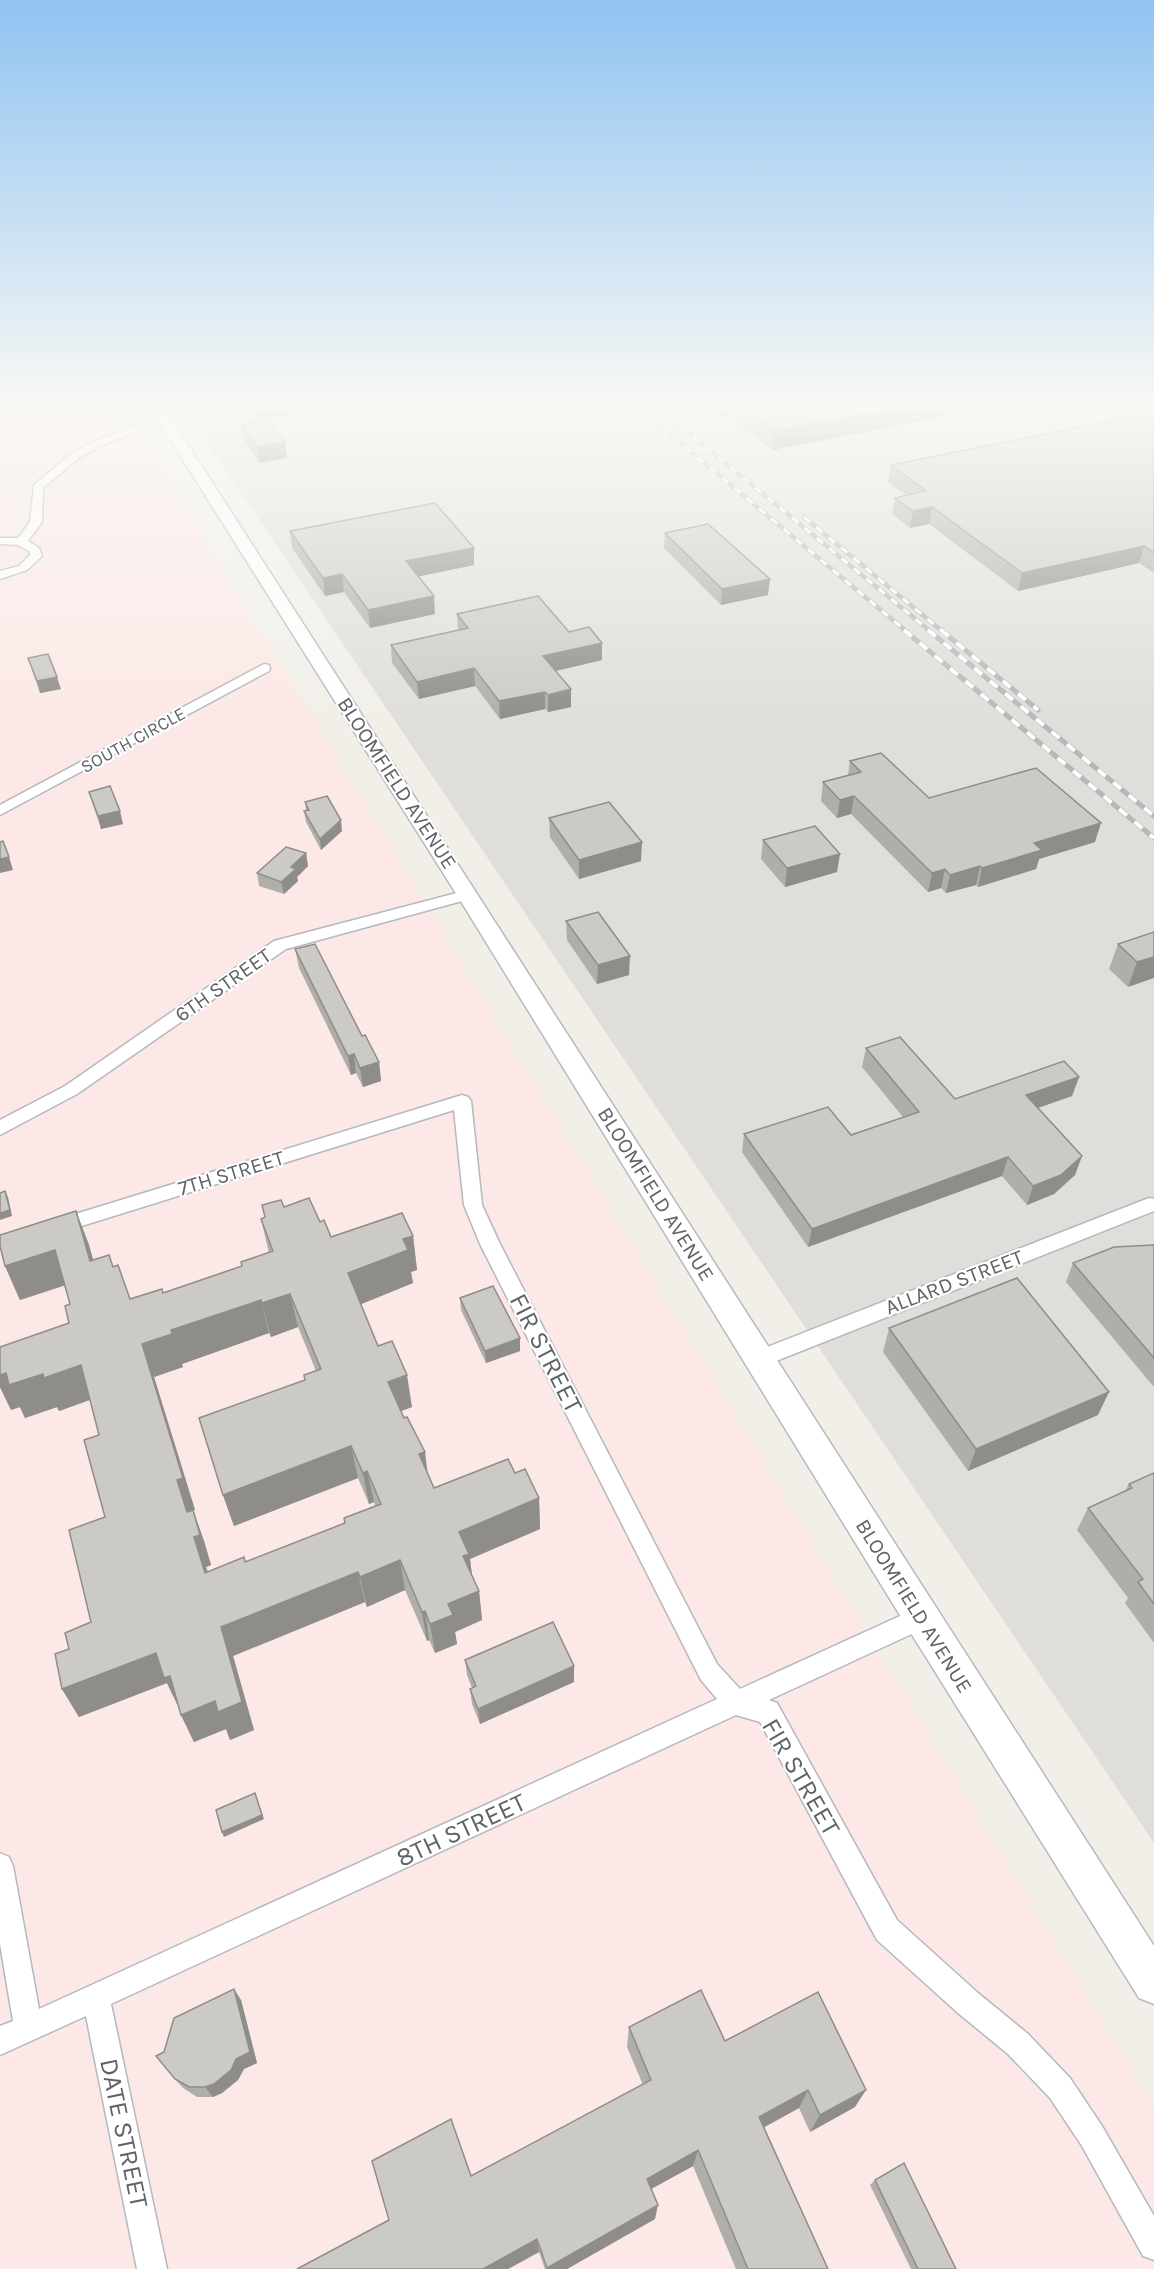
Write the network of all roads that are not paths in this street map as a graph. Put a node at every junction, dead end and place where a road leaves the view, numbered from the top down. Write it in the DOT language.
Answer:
graph roads {
  1 [pos="37,512"];
  2 [pos="223,512"];
  3 [pos="0,541"];
  4 [pos="21,542"];
  5 [pos="0,575"];
  6 [pos="264,668"];
  7 [pos="0,811"];
  8 [pos="468,895"];
  9 [pos="462,1101"];
  10 [pos="0,1128"];
  11 [pos="1149,1205"];
  12 [pos="34,1233"];
  13 [pos="759,1359"];
  14 [pos="921,1618"];
  15 [pos="736,1704"];
  16 [pos="0,1866"];
  17 [pos="1154,1983"];
  18 [pos="96,1997"];
  19 [pos="28,2028"];
  20 [pos="0,2041"];
  21 [pos="1154,2244"];
  22 [pos="152,2269"];
  1 -- 4 [label="street"];
  2 -- 8 [label="main road, BLOOMFIELD AVENUE"];
  3 -- 4 [label="street"];
  4 -- 5 [label="street"];
  6 -- 7 [label="street, SOUTH CIRCLE"];
  8 -- 10 [label="street, 6TH STREET"];
  8 -- 13 [label="main road, BLOOMFIELD AVENUE"];
  9 -- 12 [label="street, 7TH STREET"];
  9 -- 15 [label="street, FIR STREET"];
  11 -- 13 [label="street, ALLARD STREET"];
  13 -- 14 [label="main road, BLOOMFIELD AVENUE"];
  14 -- 15 [label="street, 8TH STREET"];
  14 -- 17 [label="main road, BLOOMFIELD AVENUE"];
  15 -- 18 [label="street, 8TH STREET"];
  15 -- 21 [label="street, FIR STREET"];
  16 -- 19 [label="street"];
  18 -- 19 [label="street, 8TH STREET"];
  18 -- 22 [label="street, DATE STREET"];
  19 -- 20 [label="street, 8TH STREET"];
}
